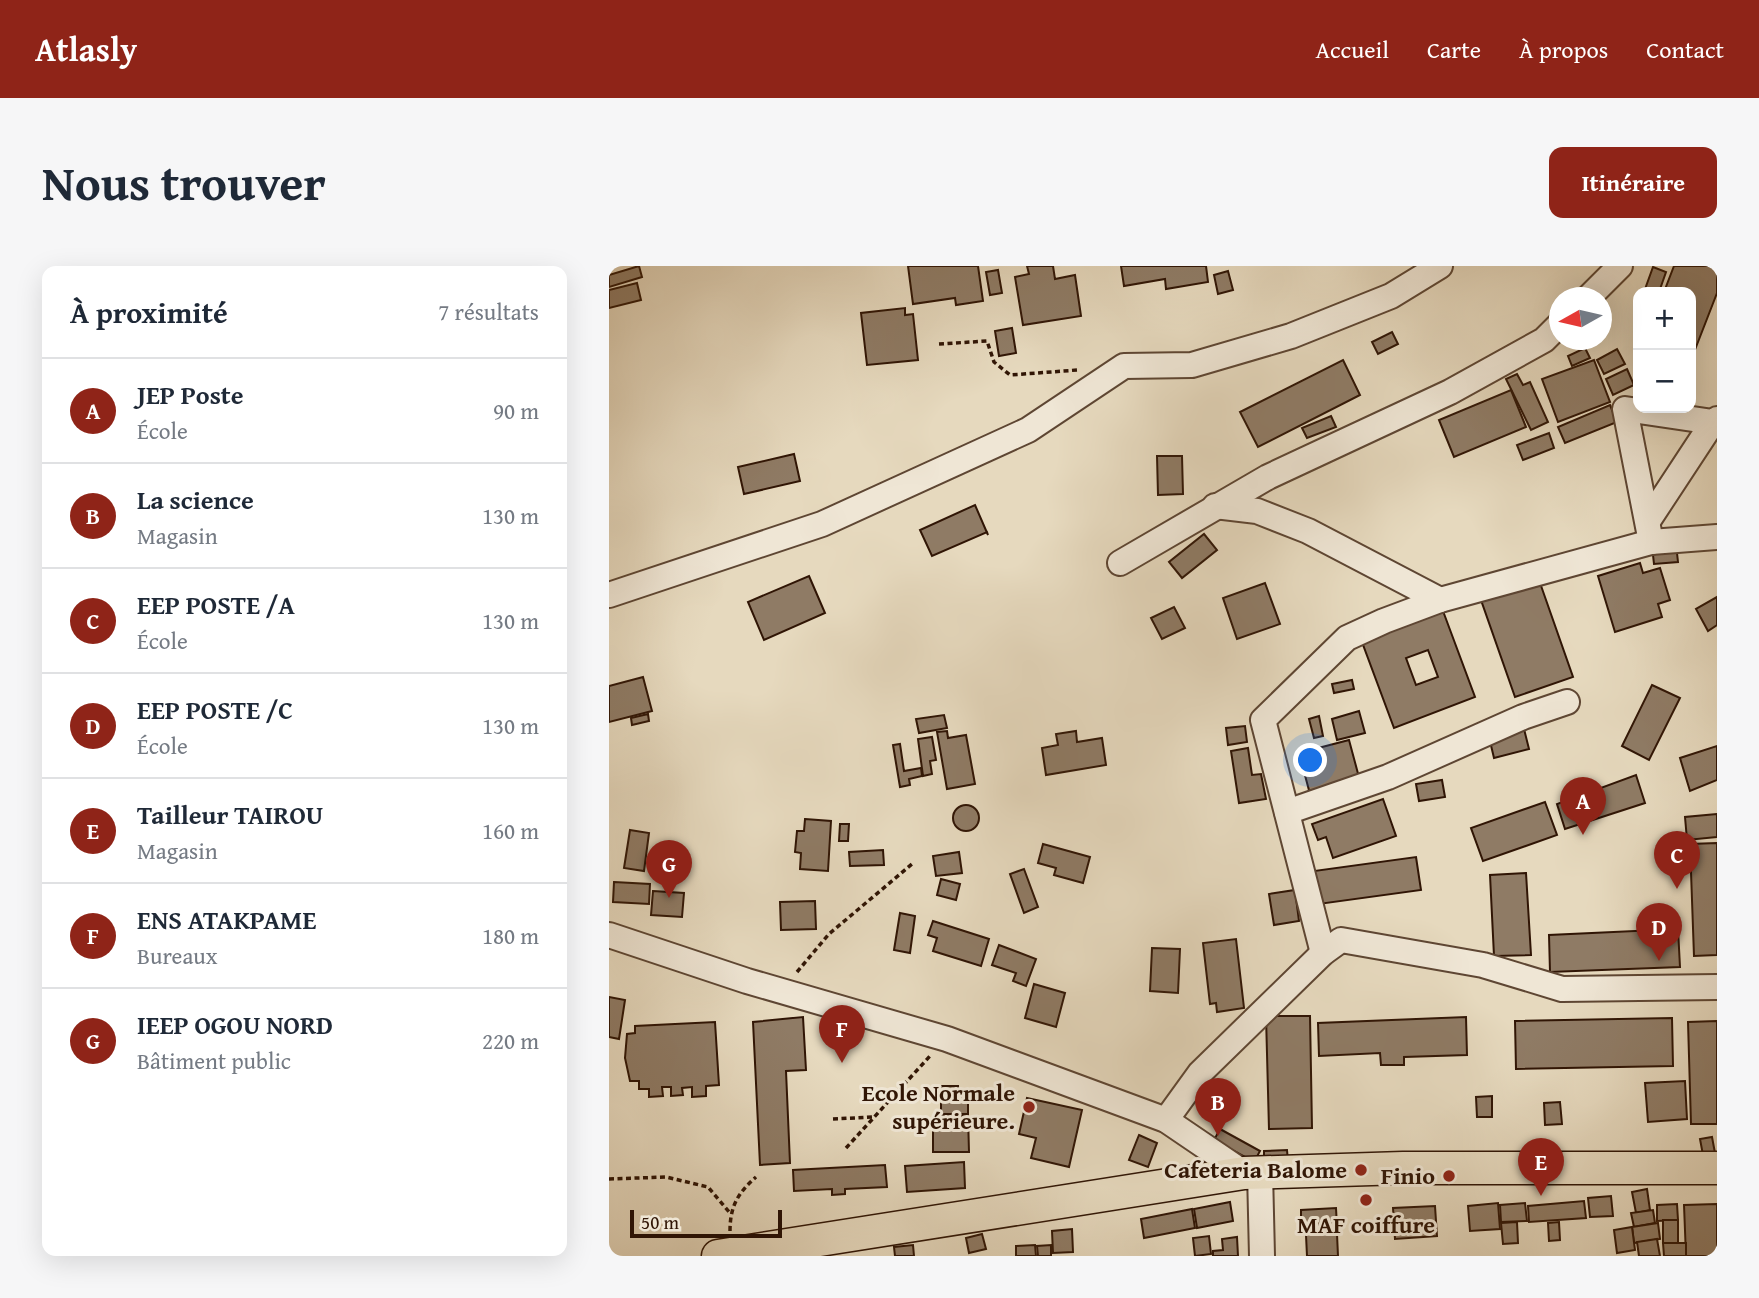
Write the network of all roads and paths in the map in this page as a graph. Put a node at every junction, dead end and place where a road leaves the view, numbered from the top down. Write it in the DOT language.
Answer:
graph roads {
  1 [pos="1440,266"];
  2 [pos="1621,266"];
  3 [pos="1599,287"];
  4 [pos="1549,335"];
  5 [pos="939,344"];
  6 [pos="1086,369"];
  7 [pos="1715,420"];
  8 [pos="1215,506"];
  9 [pos="1649,531"];
  10 [pos="1717,537"];
  11 [pos="1120,563"];
  12 [pos="609,595"];
  13 [pos="1440,600"];
  14 [pos="1567,702"];
  15 [pos="1287,812"];
  16 [pos="912,864"];
  17 [pos="612,935"];
  18 [pos="1323,953"];
  19 [pos="1717,987"];
  20 [pos="783,990"];
  21 [pos="947,1039"];
  22 [pos="875,1116"];
  23 [pos="833,1119"];
  24 [pos="1166,1120"];
  25 [pos="846,1148"];
  26 [pos="1717,1167"];
  27 [pos="1252,1173"];
  28 [pos="756,1177"];
  29 [pos="609,1179"];
  30 [pos="730,1213"];
  31 [pos="725,1255"];
  32 [pos="1262,1256"];
  1 -- 12 [label="street"];
  2 -- 3 [label="street"];
  4 -- 8 [label="street"];
  5 -- 6 [label="path"];
  7 -- 9 [label="street"];
  7 -- 9 [label="street"];
  8 -- 11 [label="street"];
  8 -- 13 [label="street"];
  9 -- 10 [label="street"];
  9 -- 13 [label="street"];
  13 -- 15 [label="street"];
  14 -- 15 [label="street"];
  15 -- 18 [label="street"];
  16 -- 20 [label="path"];
  17 -- 20 [label="street"];
  18 -- 19 [label="street"];
  18 -- 24 [label="street"];
  20 -- 21 [label="street"];
  21 -- 22 [label="path"];
  21 -- 24 [label="street"];
  22 -- 23 [label="path"];
  22 -- 25 [label="path"];
  24 -- 27 [label="street"];
  26 -- 27 [label="main road"];
  27 -- 31 [label="main road"];
  27 -- 32 [label="street"];
  28 -- 30 [label="path"];
  29 -- 30 [label="path"];
  30 -- 31 [label="path"];
}
